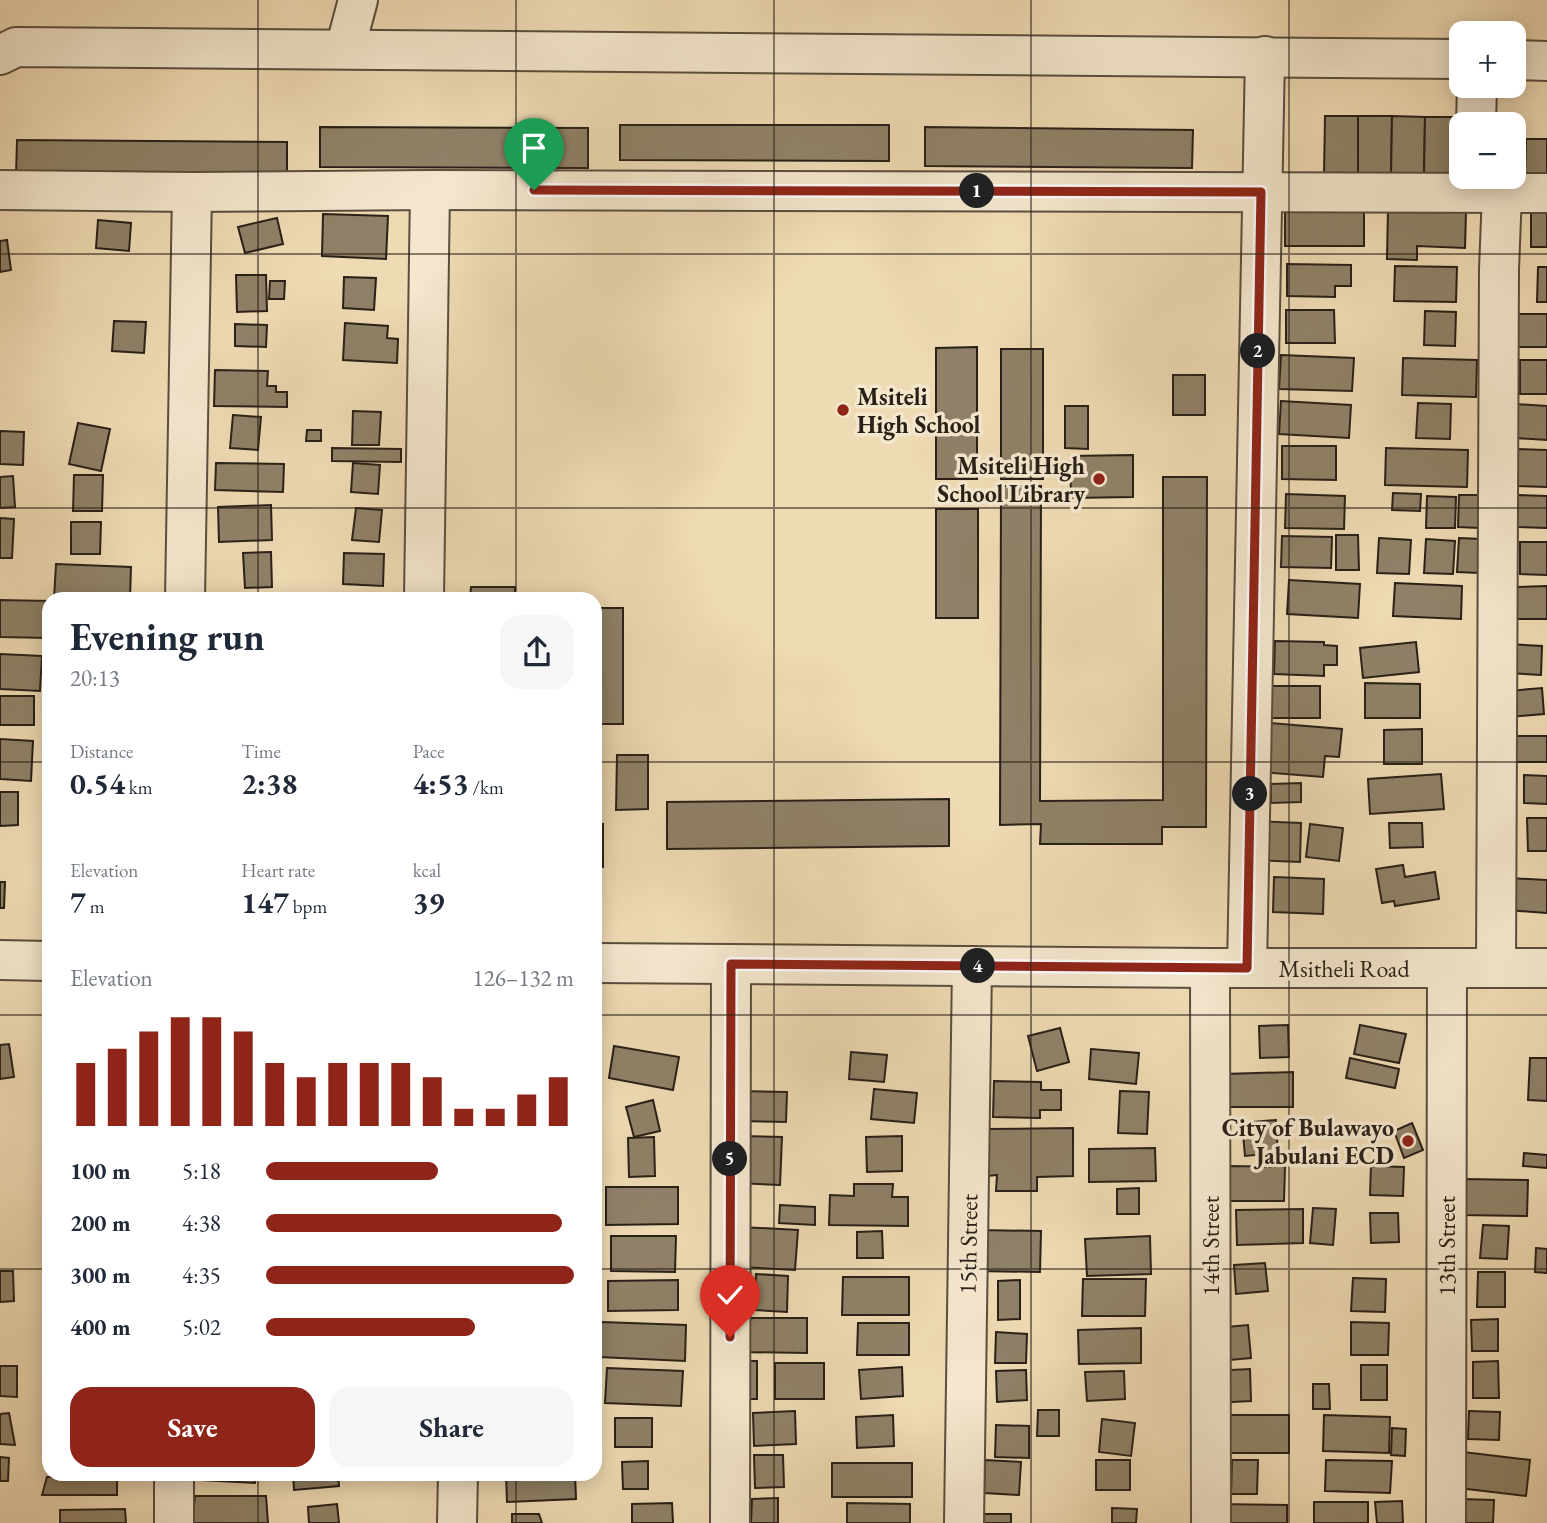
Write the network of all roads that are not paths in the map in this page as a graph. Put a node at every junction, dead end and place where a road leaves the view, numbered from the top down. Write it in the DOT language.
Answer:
graph roads {
  1 [pos="358,0"];
  2 [pos="345,49"];
  3 [pos="0,55"];
  4 [pos="1265,57"];
  5 [pos="1449,60"];
  6 [pos="1526,60"];
  7 [pos="1547,61"];
  8 [pos="1449,188"];
  9 [pos="1485,189"];
  10 [pos="1506,189"];
  11 [pos="0,190"];
  12 [pos="430,190"];
  13 [pos="192,192"];
  14 [pos="1261,192"];
  15 [pos="1547,193"];
  16 [pos="185,592"];
  17 [pos="424,592"];
  18 [pos="0,960"];
  19 [pos="42,961"];
  20 [pos="602,963"];
  21 [pos="731,964"];
  22 [pos="972,966"];
  23 [pos="1229,968"];
  24 [pos="1447,968"];
  25 [pos="1496,968"];
  26 [pos="1547,968"];
  27 [pos="174,1481"];
  28 [pos="457,1481"];
  29 [pos="173,1523"];
  30 [pos="457,1523"];
  31 [pos="730,1523"];
  32 [pos="964,1523"];
  33 [pos="1211,1523"];
  34 [pos="1446,1523"];
  1 -- 2 [label="street"];
  2 -- 3 [label="street"];
  2 -- 4 [label="street"];
  4 -- 5 [label="street"];
  4 -- 14 [label="street, 14th Street"];
  6 -- 7 [label="street"];
  8 -- 14 [label="street"];
  9 -- 25 [label="street"];
  10 -- 15 [label="street"];
  11 -- 13 [label="street"];
  12 -- 13 [label="street"];
  12 -- 14 [label="street"];
  12 -- 17 [label="street"];
  13 -- 16 [label="street"];
  14 -- 23 [label="street, 14th Street"];
  18 -- 19 [label="street"];
  20 -- 21 [label="street, Msitheli Road"];
  21 -- 22 [label="street, Msitheli Road"];
  21 -- 31 [label="street"];
  22 -- 23 [label="street, Msitheli Road"];
  22 -- 32 [label="street, 15th Street"];
  23 -- 24 [label="street, Msitheli Road"];
  23 -- 33 [label="street, 14th Street"];
  24 -- 25 [label="street, Msitheli Road"];
  24 -- 34 [label="street, 13th Street"];
  25 -- 26 [label="street, Msitheli Road"];
  27 -- 29 [label="street"];
  28 -- 30 [label="street"];
}
